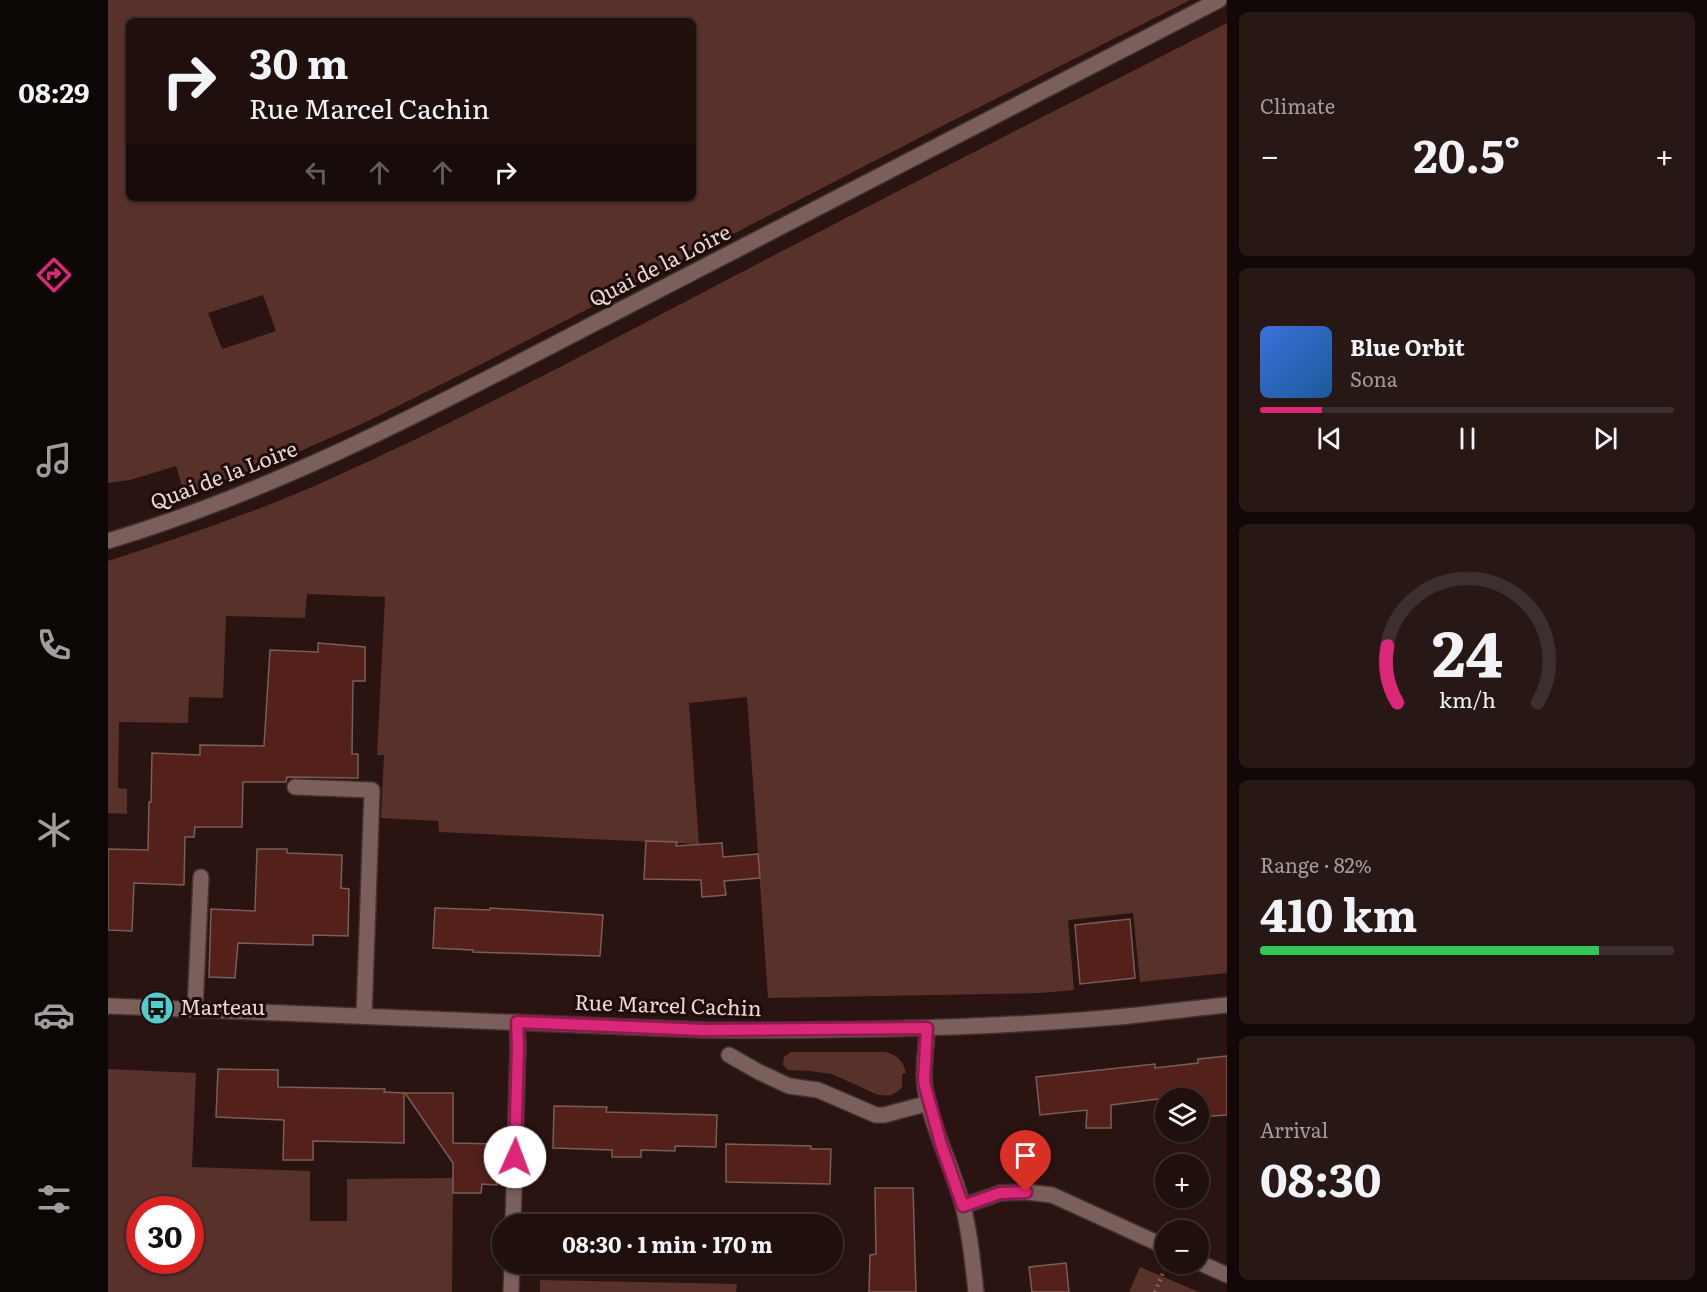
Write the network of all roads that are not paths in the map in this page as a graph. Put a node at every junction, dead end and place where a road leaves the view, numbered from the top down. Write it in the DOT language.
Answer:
graph roads {
  1 [pos="1219,0"];
  2 [pos="108,541"];
  3 [pos="295,787"];
  4 [pos="201,877"];
  5 [pos="1227,1005"];
  6 [pos="108,1006"];
  7 [pos="195,1010"];
  8 [pos="364,1016"];
  9 [pos="517,1022"];
  10 [pos="927,1028"];
  11 [pos="729,1055"];
  12 [pos="929,1103"];
  13 [pos="963,1206"];
  14 [pos="513,1214"];
  15 [pos="1155,1242"];
  16 [pos="1209,1267"];
  17 [pos="512,1274"];
  18 [pos="1227,1275"];
  19 [pos="511,1292"];
  20 [pos="976,1292"];
  1 -- 2 [label="street, Quai de la Loire"];
  3 -- 8 [label="street"];
  4 -- 7 [label="street"];
  5 -- 10 [label="street, Rue Marcel Cachin"];
  6 -- 7 [label="street, Rue Marcel Cachin"];
  7 -- 8 [label="street, Rue Marcel Cachin"];
  8 -- 9 [label="street, Rue Marcel Cachin"];
  9 -- 10 [label="street, Rue Marcel Cachin"];
  9 -- 14 [label="street"];
  10 -- 12 [label="street"];
  11 -- 12 [label="street"];
  12 -- 13 [label="street"];
  13 -- 15 [label="street"];
  13 -- 20 [label="street"];
  16 -- 18 [label="street"];
  17 -- 19 [label="street"];
}
